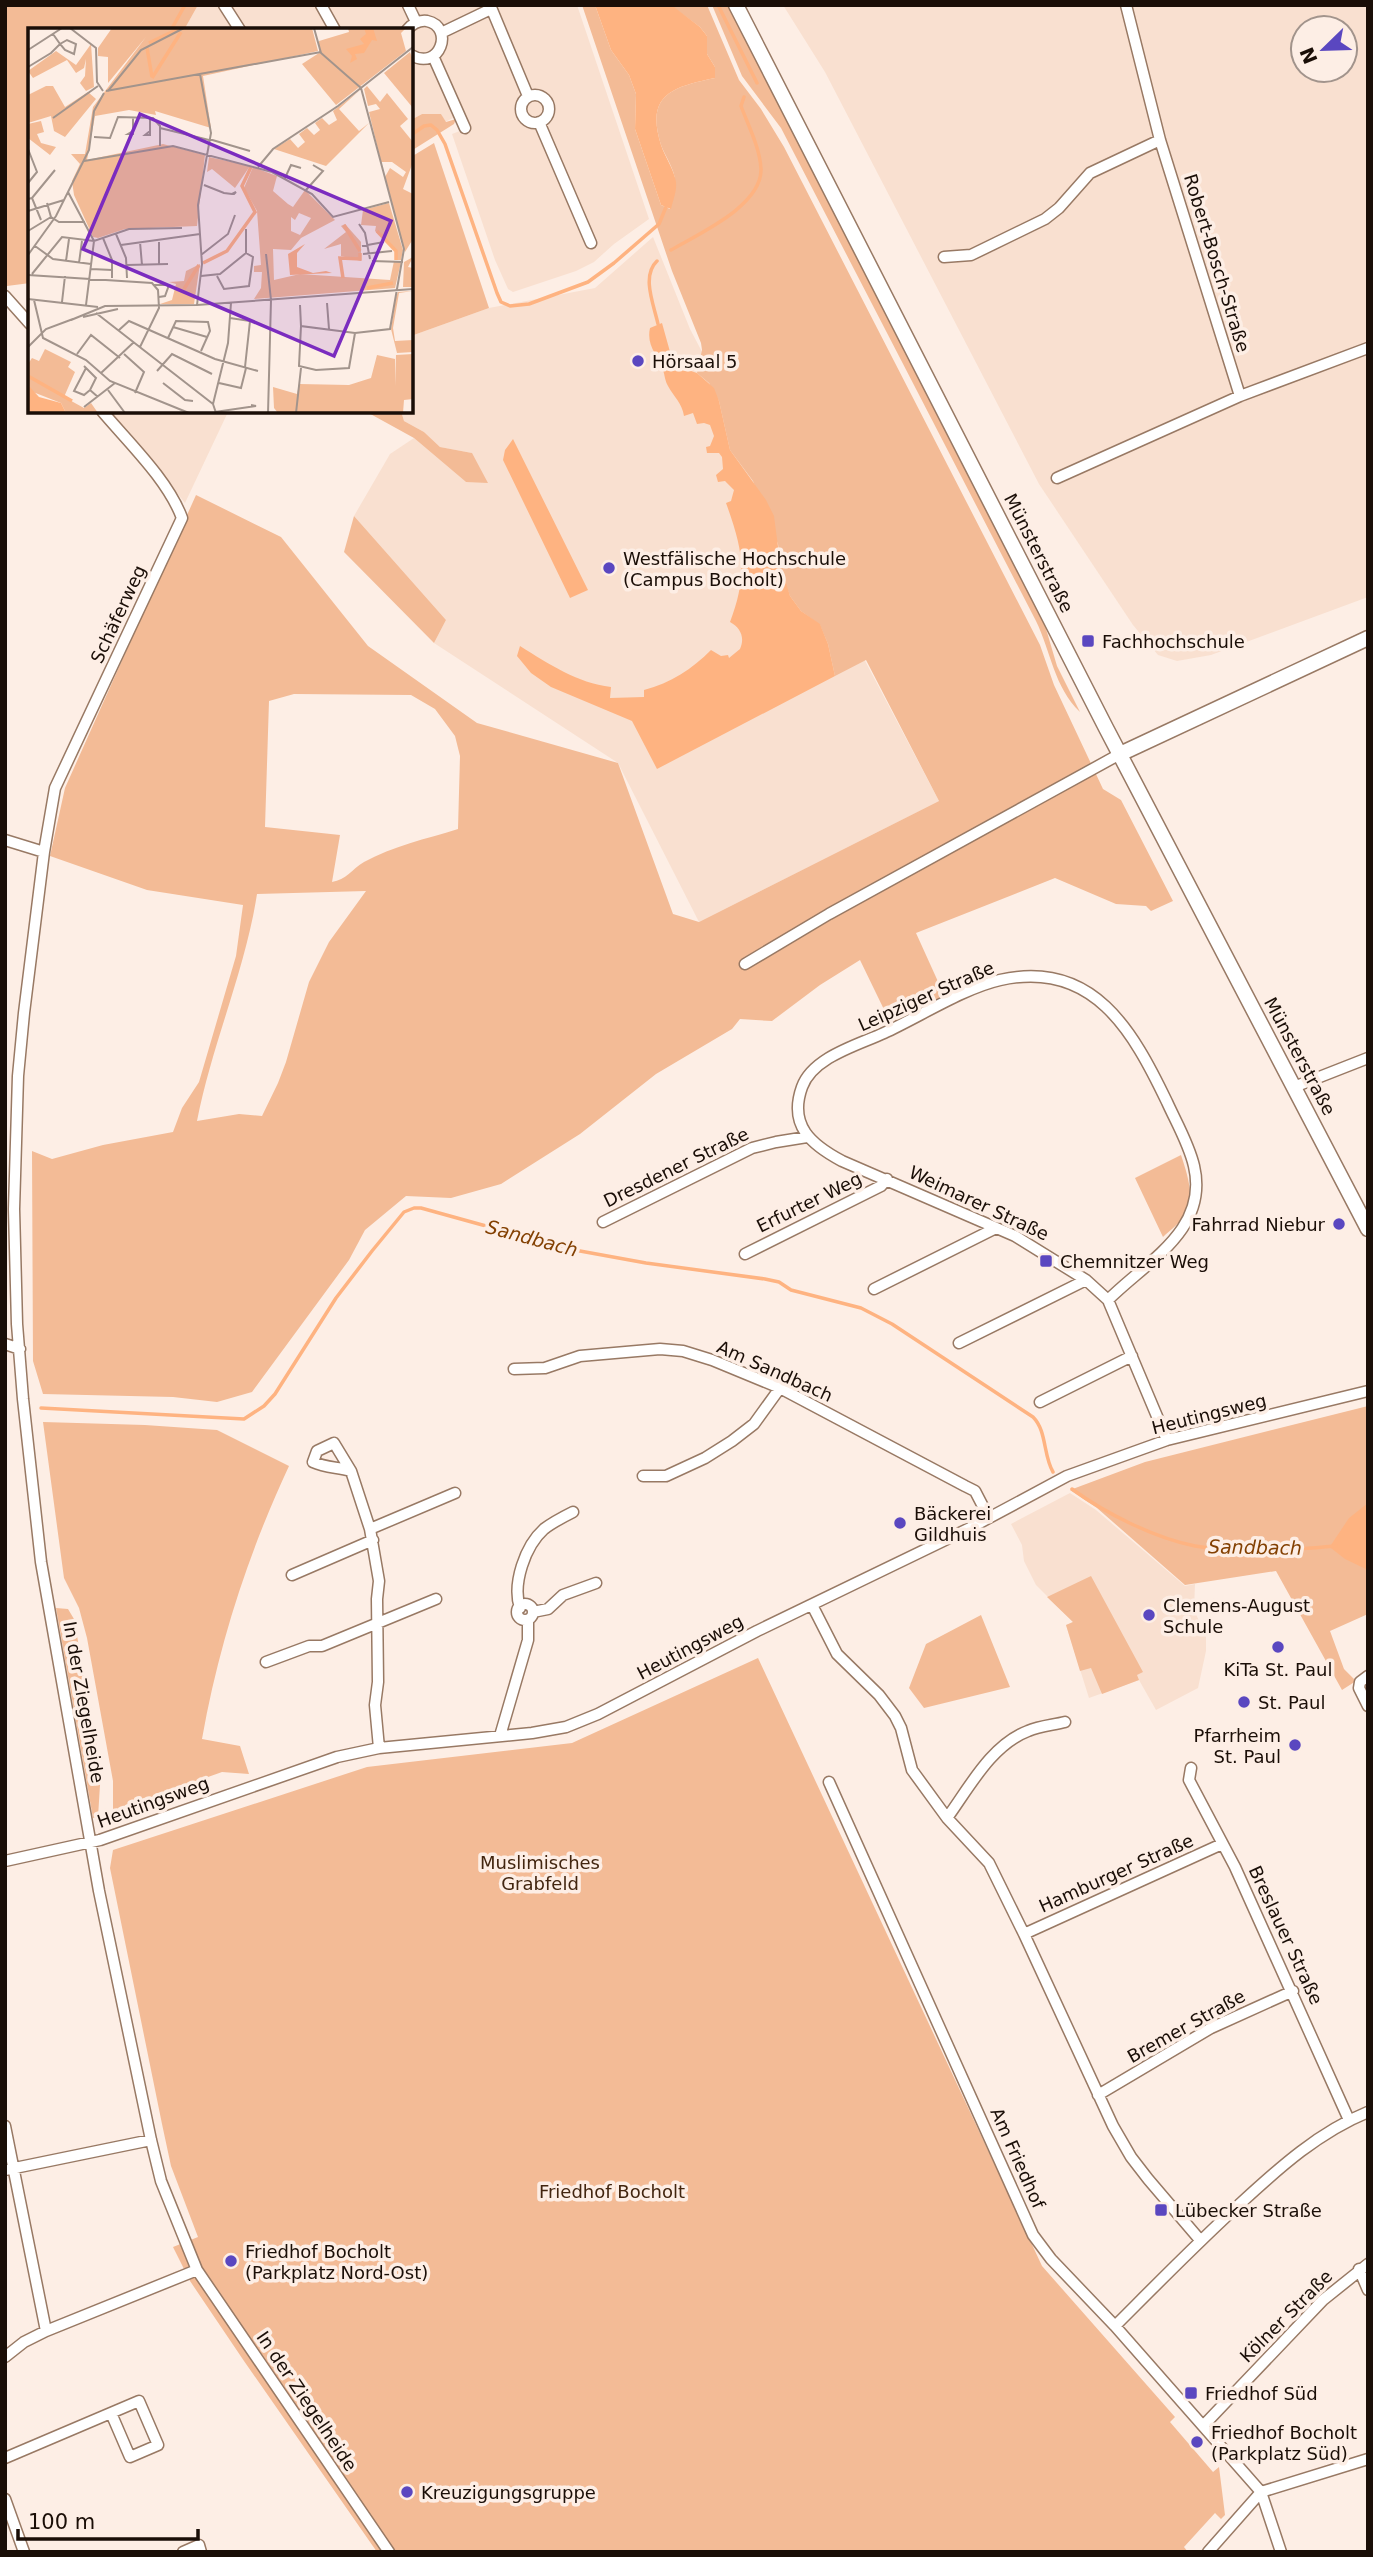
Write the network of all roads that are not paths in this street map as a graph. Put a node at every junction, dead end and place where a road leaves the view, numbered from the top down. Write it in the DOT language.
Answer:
graph roads {
  1 [pos="224,5"];
  2 [pos="321,5"];
  3 [pos="408,5"];
  4 [pos="736,5"];
  5 [pos="1126,5"];
  6 [pos="491,7"];
  7 [pos="412,26"];
  8 [pos="239,28"];
  9 [pos="334,28"];
  10 [pos="441,33"];
  11 [pos="413,56"];
  12 [pos="433,56"];
  13 [pos="528,96"];
  14 [pos="539,122"];
  15 [pos="465,128"];
  16 [pos="1160,139"];
  17 [pos="591,243"];
  18 [pos="944,257"];
  19 [pos="5,296"];
  20 [pos="28,322"];
  21 [pos="1368,348"];
  22 [pos="1240,396"];
  23 [pos="104,413"];
  24 [pos="1057,478"];
  25 [pos="1368,638"];
  26 [pos="1120,754"];
  27 [pos="5,840"];
  28 [pos="44,852"];
  29 [pos="745,964"];
  30 [pos="1368,1058"];
  31 [pos="5,1075"];
  32 [pos="18,1076"];
  33 [pos="1294,1087"];
  34 [pos="807,1137"];
  35 [pos="887,1179"];
  36 [pos="10,1209"];
  37 [pos="603,1222"];
  38 [pos="996,1228"];
  39 [pos="1368,1229"];
  40 [pos="745,1254"];
  41 [pos="1086,1280"];
  42 [pos="874,1289"];
  43 [pos="1108,1300"];
  44 [pos="17,1324"];
  45 [pos="960,1343"];
  46 [pos="5,1345"];
  47 [pos="20,1349"];
  48 [pos="1132,1356"];
  49 [pos="514,1369"];
  50 [pos="780,1388"];
  51 [pos="1368,1391"];
  52 [pos="1040,1402"];
  53 [pos="1167,1440"];
  54 [pos="351,1471"];
  55 [pos="643,1476"];
  56 [pos="455,1493"];
  57 [pos="573,1511"];
  58 [pos="989,1518"];
  59 [pos="372,1535"];
  60 [pos="292,1575"];
  61 [pos="596,1583"];
  62 [pos="436,1599"];
  63 [pos="812,1605"];
  64 [pos="531,1616"];
  65 [pos="378,1625"];
  66 [pos="266,1662"];
  67 [pos="1368,1676"];
  68 [pos="1368,1706"];
  69 [pos="1065,1722"];
  70 [pos="500,1736"];
  71 [pos="379,1748"];
  72 [pos="1191,1768"];
  73 [pos="829,1782"];
  74 [pos="947,1818"];
  75 [pos="91,1843"];
  76 [pos="1222,1844"];
  77 [pos="5,1861"];
  78 [pos="1024,1934"];
  79 [pos="1293,1991"];
  80 [pos="1098,2095"];
  81 [pos="1368,2112"];
  82 [pos="1349,2120"];
  83 [pos="5,2126"];
  84 [pos="150,2140"];
  85 [pos="9,2169"];
  86 [pos="1200,2240"];
  87 [pos="1363,2266"];
  88 [pos="197,2270"];
  89 [pos="1368,2290"];
  90 [pos="1115,2326"];
  91 [pos="46,2331"];
  92 [pos="5,2357"];
  93 [pos="111,2413"];
  94 [pos="1203,2426"];
  95 [pos="5,2458"];
  96 [pos="1368,2459"];
  97 [pos="1261,2492"];
  98 [pos="5,2499"];
  99 [pos="23,2552"];
  100 [pos="183,2552"];
  101 [pos="201,2552"];
  102 [pos="389,2552"];
  103 [pos="1208,2552"];
  104 [pos="1281,2552"];
  1 -- 8 [label="street"];
  2 -- 9 [label="street"];
  3 -- 7 [label="street"];
  4 -- 26 [label="main road, Münsterstraße"];
  5 -- 16 [label="street, Robert-Bosch-Straße"];
  6 -- 10 [label="street"];
  6 -- 13 [label="street"];
  7 -- 10 [label="street"];
  10 -- 12 [label="street"];
  11 -- 12 [label="street"];
  12 -- 15 [label="street"];
  13 -- 14 [label="street"];
  13 -- 14 [label="street"];
  14 -- 17 [label="street"];
  16 -- 18 [label="street"];
  16 -- 22 [label="street, Robert-Bosch-Straße"];
  19 -- 20 [label="street"];
  21 -- 22 [label="street"];
  22 -- 24 [label="street"];
  23 -- 28 [label="street, Schäferweg"];
  25 -- 26 [label="main road"];
  26 -- 29 [label="street"];
  26 -- 33 [label="main road, Münsterstraße"];
  27 -- 28 [label="street"];
  28 -- 32 [label="street, Schäferweg"];
  30 -- 33 [label="street"];
  31 -- 32 [label="street"];
  32 -- 36 [label="street, Schäferweg"];
  33 -- 39 [label="main road, Münsterstraße"];
  34 -- 35 [label="street, Weimarer Straße"];
  34 -- 37 [label="street, Dresdener Straße"];
  34 -- 43 [label="street, Leipziger Straße"];
  35 -- 38 [label="street, Weimarer Straße"];
  35 -- 40 [label="street, Erfurter Weg"];
  36 -- 44 [label="street, Schäferweg"];
  38 -- 41 [label="street, Weimarer Straße"];
  38 -- 42 [label="street"];
  41 -- 43 [label="street, Weimarer Straße"];
  41 -- 45 [label="street"];
  43 -- 48 [label="street, Weimarer Straße"];
  44 -- 47 [label="street, In der Ziegelheide"];
  46 -- 47 [label="street"];
  47 -- 75 [label="street, In der Ziegelheide"];
  48 -- 52 [label="street"];
  48 -- 53 [label="street, Weimarer Straße"];
  49 -- 50 [label="street, Am Sandbach"];
  50 -- 55 [label="street"];
  50 -- 58 [label="street, Am Sandbach"];
  51 -- 53 [label="street, Heutingsweg"];
  53 -- 58 [label="street, Heutingsweg"];
  54 -- 59 [label="street"];
  56 -- 59 [label="street"];
  57 -- 64 [label="street"];
  58 -- 63 [label="street, Heutingsweg"];
  59 -- 60 [label="street"];
  59 -- 65 [label="street"];
  61 -- 64 [label="street"];
  62 -- 65 [label="street"];
  63 -- 70 [label="street, Heutingsweg"];
  63 -- 74 [label="street"];
  64 -- 70 [label="street"];
  65 -- 66 [label="street"];
  65 -- 71 [label="street"];
  67 -- 68 [label="street"];
  69 -- 74 [label="street"];
  70 -- 71 [label="street, Heutingsweg"];
  71 -- 75 [label="street, Heutingsweg"];
  72 -- 76 [label="street, Breslauer Straße"];
  73 -- 90 [label="street, Am Friedhof"];
  74 -- 78 [label="street"];
  75 -- 77 [label="street, Heutingsweg"];
  75 -- 84 [label="street, In der Ziegelheide"];
  76 -- 78 [label="street, Hamburger Straße"];
  76 -- 79 [label="street, Breslauer Straße"];
  78 -- 80 [label="street"];
  79 -- 80 [label="street, Bremer Straße"];
  79 -- 82 [label="street, Breslauer Straße"];
  80 -- 86 [label="street"];
  81 -- 82 [label="street"];
  82 -- 86 [label="street"];
  83 -- 85 [label="street"];
  84 -- 85 [label="street"];
  84 -- 88 [label="street, In der Ziegelheide"];
  85 -- 91 [label="street"];
  86 -- 90 [label="street"];
  87 -- 89 [label="street"];
  87 -- 94 [label="street, Kölner Straße"];
  88 -- 91 [label="street"];
  88 -- 102 [label="street, In der Ziegelheide"];
  90 -- 94 [label="street, Am Friedhof"];
  91 -- 92 [label="street"];
  93 -- 93 [label="street"];
  93 -- 95 [label="street"];
  94 -- 97 [label="street, Am Friedhof"];
  96 -- 97 [label="street"];
  97 -- 103 [label="street"];
  97 -- 104 [label="street"];
  98 -- 99 [label="street"];
  100 -- 101 [label="street"];
}
